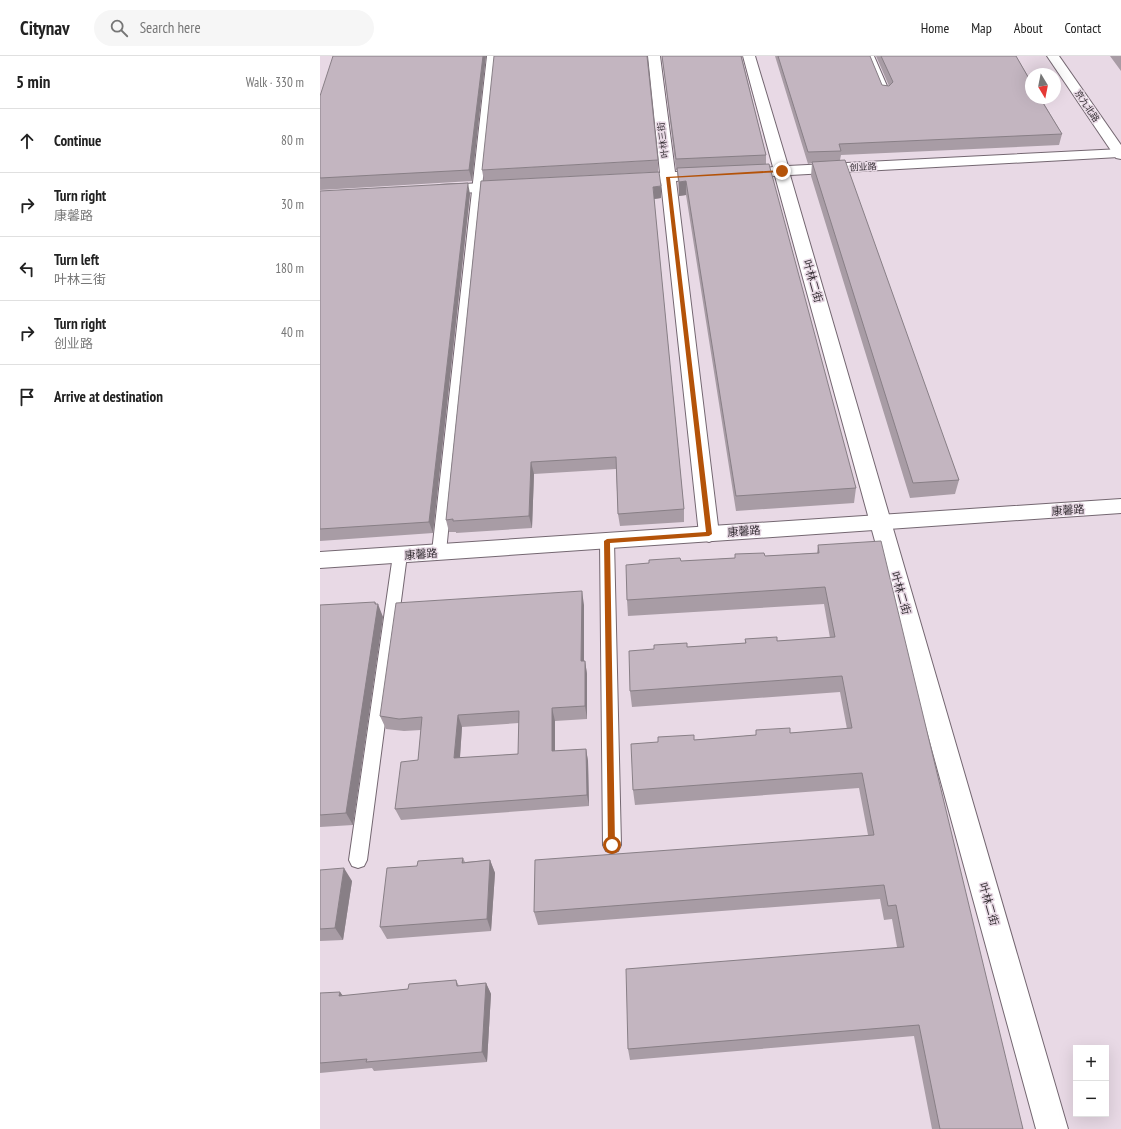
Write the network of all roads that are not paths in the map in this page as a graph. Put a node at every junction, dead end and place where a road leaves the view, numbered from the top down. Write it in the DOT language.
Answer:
graph roads {
  1 [pos="491,56"];
  2 [pos="654,56"];
  3 [pos="749,56"];
  4 [pos="870,56"];
  5 [pos="1053,56"];
  6 [pos="885,94"];
  7 [pos="1120,154"];
  8 [pos="782,171"];
  9 [pos="751,173"];
  10 [pos="721,174"];
  11 [pos="668,177"];
  12 [pos="612,180"];
  13 [pos="525,185"];
  14 [pos="478,188"];
  15 [pos="422,191"];
  16 [pos="1121,506"];
  17 [pos="881,522"];
  18 [pos="709,534"];
  19 [pos="607,541"];
  20 [pos="440,552"];
  21 [pos="400,555"];
  22 [pos="320,560"];
  23 [pos="612,845"];
  24 [pos="358,860"];
  25 [pos="1052,1129"];
  1 -- 14 [label="lane"];
  2 -- 11 [label="street, 叶林三街"];
  3 -- 8 [label="street, 叶林二街"];
  4 -- 6 [label="lane"];
  5 -- 7 [label="street, 京九北路"];
  7 -- 8 [label="street, 创业路"];
  8 -- 9 [label="street, 创业路"];
  8 -- 17 [label="street, 叶林二街"];
  10 -- 11 [label="street"];
  11 -- 12 [label="street"];
  11 -- 18 [label="street, 叶林三街"];
  13 -- 14 [label="street"];
  14 -- 15 [label="street"];
  14 -- 20 [label="lane"];
  16 -- 17 [label="street, 康馨路"];
  17 -- 18 [label="street, 康馨路"];
  17 -- 25 [label="street, 叶林二街"];
  18 -- 19 [label="street, 康馨路"];
  19 -- 20 [label="street, 康馨路"];
  19 -- 23 [label="lane"];
  20 -- 21 [label="street, 康馨路"];
  21 -- 22 [label="street, 康馨路"];
  21 -- 24 [label="lane"];
}
